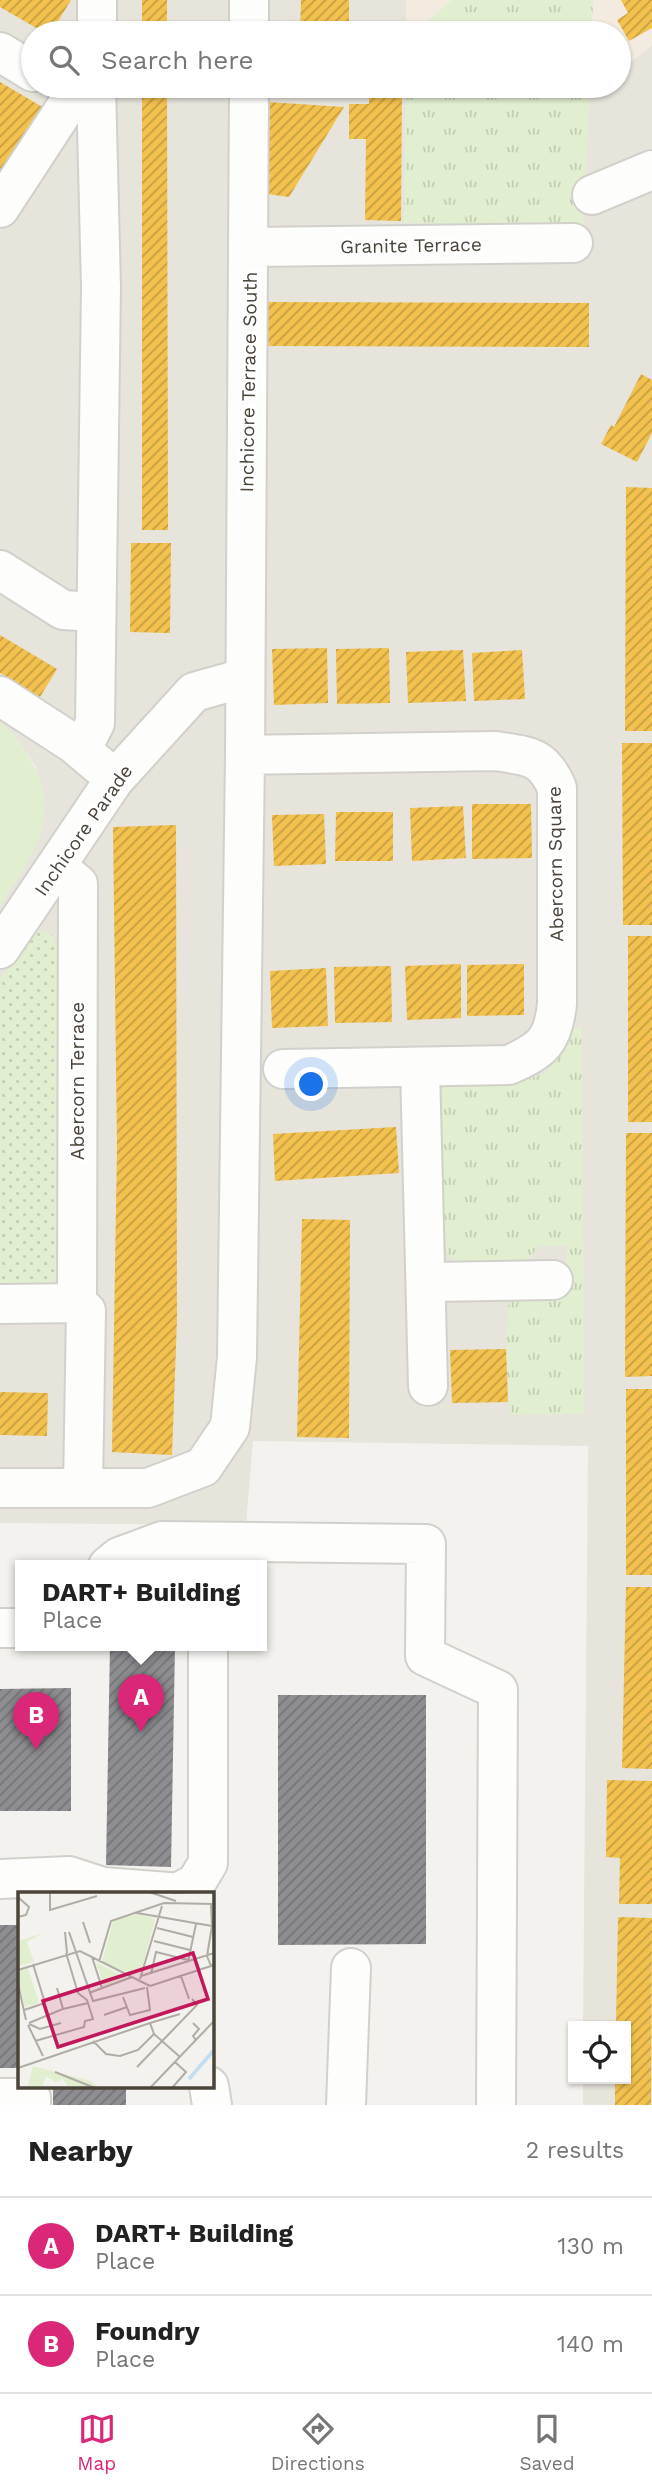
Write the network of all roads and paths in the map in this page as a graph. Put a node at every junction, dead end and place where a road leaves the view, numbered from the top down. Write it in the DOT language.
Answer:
graph roads {
  1 [pos="97,0"];
  2 [pos="249,0"];
  3 [pos="97,21"];
  4 [pos="249,21"];
  5 [pos="0,52"];
  6 [pos="21,65"];
  7 [pos="76,98"];
  8 [pos="82,98"];
  9 [pos="249,98"];
  10 [pos="652,170"];
  11 [pos="592,195"];
  12 [pos="0,208"];
  13 [pos="573,243"];
  14 [pos="250,247"];
  15 [pos="0,570"];
  16 [pos="96,612"];
  17 [pos="244,678"];
  18 [pos="0,696"];
  19 [pos="81,750"];
  20 [pos="244,755"];
  21 [pos="114,780"];
  22 [pos="57,867"];
  23 [pos="0,949"];
  24 [pos="419,1067"];
  25 [pos="283,1069"];
  26 [pos="553,1280"];
  27 [pos="428,1282"];
  28 [pos="77,1303"];
  29 [pos="0,1304"];
  30 [pos="428,1386"];
  31 [pos="0,1488"];
  32 [pos="83,1488"];
  33 [pos="208,1554"];
  34 [pos="115,1560"];
  35 [pos="208,1651"];
  36 [pos="0,1879"];
  37 [pos="181,1892"];
  38 [pos="351,1968"];
  39 [pos="0,2098"];
  40 [pos="31,2105"];
  41 [pos="346,2105"];
  42 [pos="496,2105"];
  1 -- 3 [label="street"];
  2 -- 4 [label="street"];
  5 -- 6 [label="street"];
  7 -- 12 [label="street"];
  8 -- 16 [label="street"];
  9 -- 14 [label="street, Inchicore Terrace South"];
  10 -- 11 [label="street"];
  13 -- 14 [label="street, Granite Terrace"];
  14 -- 17 [label="street, Inchicore Terrace South"];
  15 -- 16 [label="street"];
  16 -- 19 [label="street"];
  17 -- 20 [label="street"];
  17 -- 21 [label="street, Inchicore Parade"];
  18 -- 19 [label="street"];
  19 -- 21 [label="street"];
  20 -- 24 [label="street, Abercorn Square"];
  20 -- 32 [label="street"];
  21 -- 22 [label="street, Inchicore Parade"];
  22 -- 23 [label="street, Inchicore Parade"];
  22 -- 28 [label="street, Abercorn Terrace"];
  24 -- 25 [label="street, Abercorn Square"];
  24 -- 27 [label="street"];
  26 -- 27 [label="street"];
  27 -- 30 [label="street"];
  28 -- 29 [label="street"];
  28 -- 32 [label="street"];
  31 -- 32 [label="street"];
  33 -- 34 [label="street"];
  33 -- 42 [label="street"];
  35 -- 37 [label="street"];
  36 -- 37 [label="street"];
  38 -- 41 [label="street"];
  39 -- 40 [label="street"];
}
